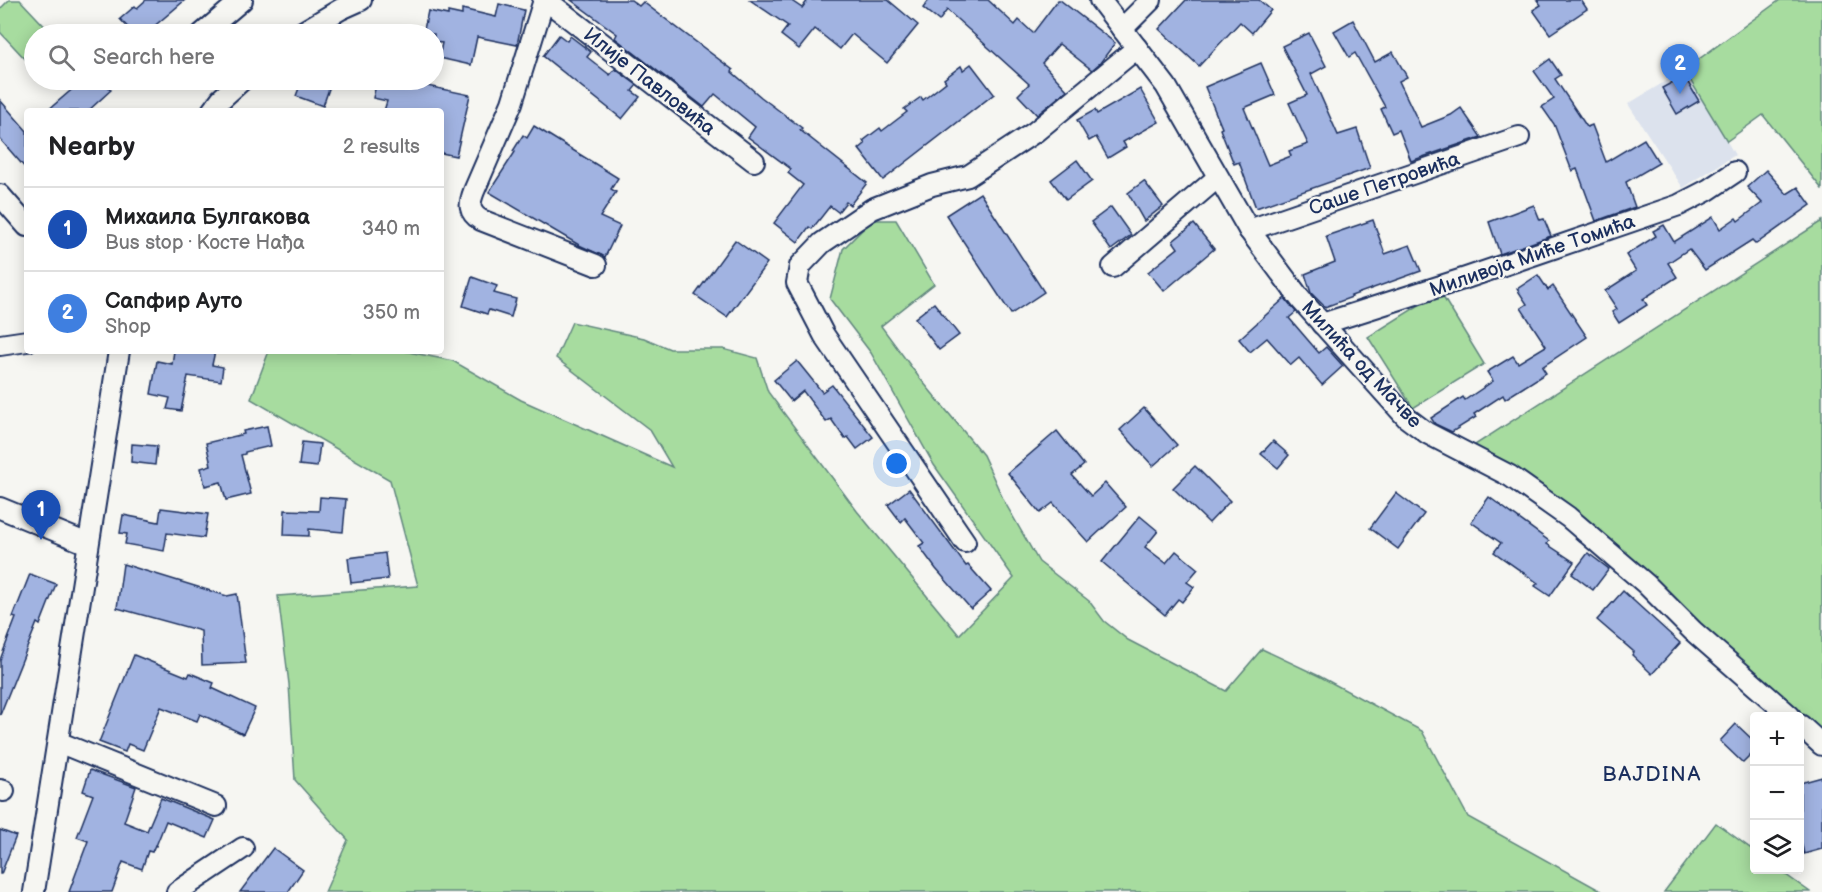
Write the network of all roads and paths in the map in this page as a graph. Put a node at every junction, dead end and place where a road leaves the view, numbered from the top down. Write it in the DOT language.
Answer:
graph roads {
  1 [pos="242,0"];
  2 [pos="361,0"];
  3 [pos="545,0"];
  4 [pos="1100,0"];
  5 [pos="1150,0"];
  6 [pos="214,24"];
  7 [pos="316,24"];
  8 [pos="1122,29"];
  9 [pos="1137,48"];
  10 [pos="231,90"];
  11 [pos="214,108"];
  12 [pos="1519,137"];
  13 [pos="754,162"];
  14 [pos="1735,172"];
  15 [pos="1217,178"];
  16 [pos="0,195"];
  17 [pos="24,220"];
  18 [pos="1249,231"];
  19 [pos="596,266"];
  20 [pos="1113,267"];
  21 [pos="1322,324"];
  22 [pos="24,341"];
  23 [pos="0,345"];
  24 [pos="119,354"];
  25 [pos="0,508"];
  26 [pos="965,542"];
  27 [pos="88,544"];
  28 [pos="1784,712"];
  29 [pos="1804,729"];
  30 [pos="58,742"];
  31 [pos="1822,745"];
  32 [pos="216,806"];
  33 [pos="243,848"];
  34 [pos="34,892"];
  35 [pos="177,892"];
  1 -- 6 [label="street"];
  2 -- 7 [label="street"];
  3 -- 13 [label="street, Илије Павловића"];
  3 -- 19 [label="street"];
  4 -- 8 [label="street, Милића од Мачве"];
  5 -- 8 [label="street"];
  8 -- 9 [label="street, Милића од Мачве"];
  9 -- 15 [label="street, Милића од Мачве"];
  9 -- 26 [label="street"];
  10 -- 11 [label="street"];
  12 -- 18 [label="street, Саше Петровића"];
  14 -- 21 [label="street, Миливоја Миће Томића"];
  15 -- 18 [label="street, Милића од Мачве"];
  15 -- 20 [label="street"];
  16 -- 17 [label="street"];
  18 -- 21 [label="street, Милића од Мачве"];
  21 -- 28 [label="street, Милића од Мачве"];
  22 -- 23 [label="street"];
  24 -- 27 [label="street"];
  25 -- 27 [label="street"];
  27 -- 30 [label="street"];
  29 -- 31 [label="street"];
  30 -- 32 [label="street"];
  30 -- 34 [label="street"];
  33 -- 35 [label="street"];
}
